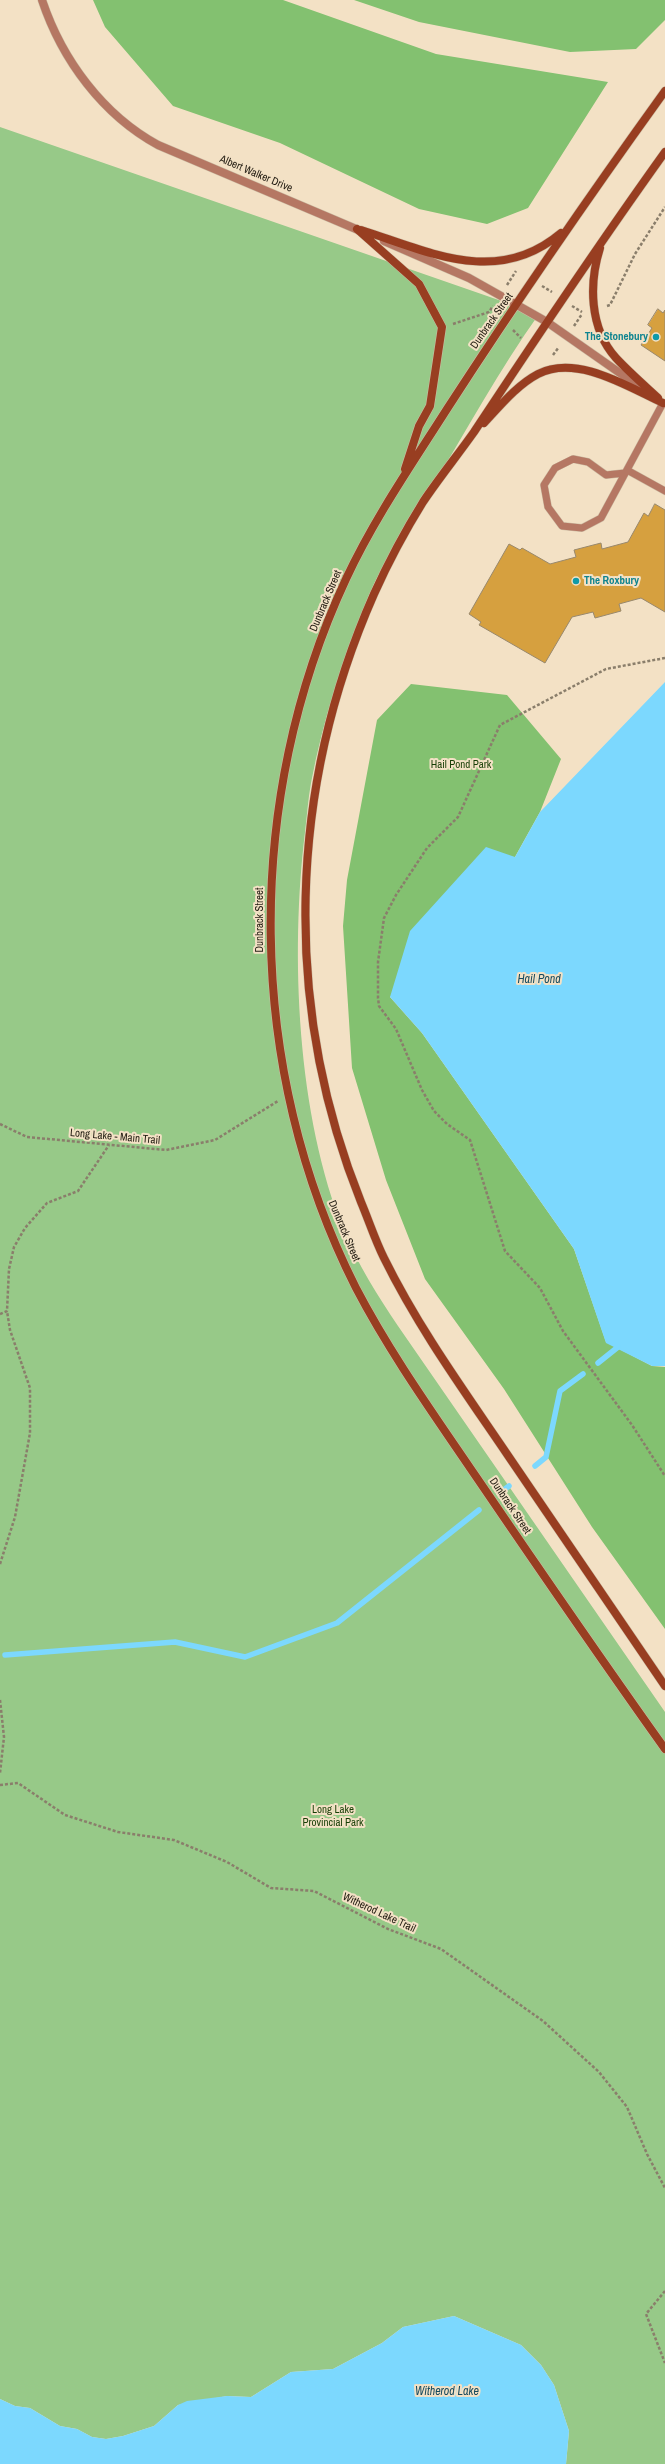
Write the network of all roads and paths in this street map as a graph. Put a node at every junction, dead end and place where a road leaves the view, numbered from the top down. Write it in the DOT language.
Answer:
graph roads {
  1 [pos="42,0"];
  2 [pos="665,91"];
  3 [pos="665,152"];
  4 [pos="665,207"];
  5 [pos="568,225"];
  6 [pos="357,229"];
  7 [pos="605,236"];
  8 [pos="517,305"];
  9 [pos="594,312"];
  10 [pos="547,322"];
  11 [pos="664,403"];
  12 [pos="472,434"];
  13 [pos="626,472"];
  14 [pos="401,481"];
  15 [pos="665,491"];
  16 [pos="665,658"];
  17 [pos="289,1094"];
  18 [pos="0,1124"];
  19 [pos="109,1145"];
  20 [pos="7,1311"];
  21 [pos="0,1314"];
  22 [pos="665,1476"];
  23 [pos="0,1564"];
  24 [pos="665,1686"];
  25 [pos="0,1700"];
  26 [pos="665,1748"];
  27 [pos="0,1772"];
  28 [pos="0,1785"];
  29 [pos="665,2188"];
  30 [pos="665,2291"];
  31 [pos="665,2363"];
  1 -- 6 [label="street, Albert Walker Drive"];
  2 -- 5 [label="main road, Dunbrack Street"];
  3 -- 7 [label="main road"];
  4 -- 9 [label="path"];
  5 -- 6 [label="main road"];
  5 -- 8 [label="main road, Dunbrack Street"];
  6 -- 8 [label="street, Albert Walker Drive"];
  6 -- 14 [label="main road"];
  7 -- 9 [label="main road"];
  7 -- 10 [label="main road"];
  8 -- 10 [label="street, Albert Walker Drive"];
  8 -- 14 [label="main road, Dunbrack Street"];
  9 -- 11 [label="main road"];
  10 -- 11 [label="street, Albert Walker Drive"];
  10 -- 12 [label="main road"];
  11 -- 12 [label="main road"];
  11 -- 13 [label="lane"];
  12 -- 24 [label="main road"];
  13 -- 13 [label="lane"];
  13 -- 15 [label="lane"];
  14 -- 17 [label="main road, Dunbrack Street"];
  16 -- 22 [label="path"];
  17 -- 19 [label="path, Long Lake - Main Trail"];
  17 -- 26 [label="main road, Dunbrack Street"];
  18 -- 19 [label="path, Long Lake - Main Trail"];
  19 -- 20 [label="path"];
  20 -- 21 [label="path"];
  20 -- 23 [label="path"];
  25 -- 27 [label="path"];
  28 -- 29 [label="path, Witherod Lake Trail"];
  30 -- 31 [label="path"];
}
